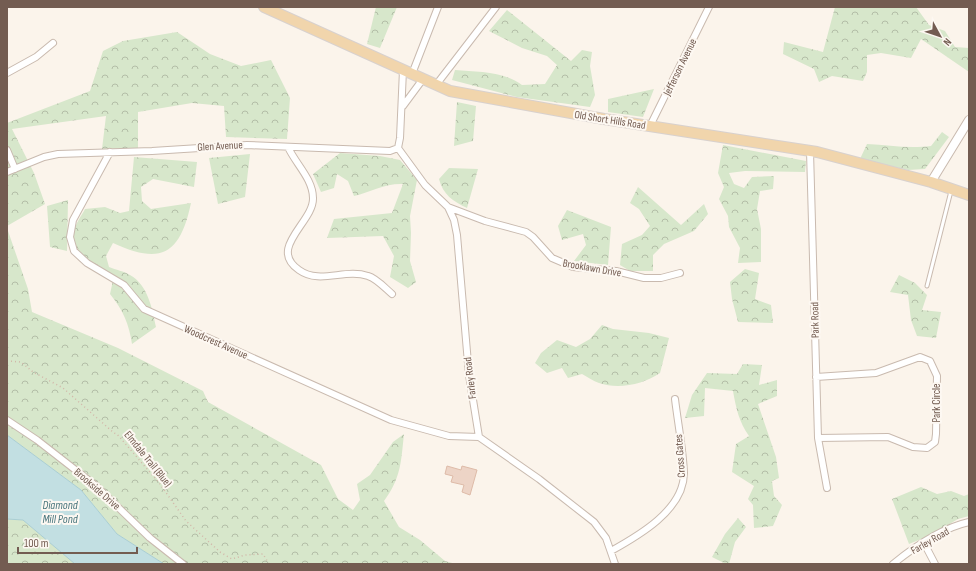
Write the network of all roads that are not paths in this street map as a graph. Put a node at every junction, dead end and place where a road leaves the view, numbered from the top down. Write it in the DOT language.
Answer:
graph roads {
  1 [pos="264,7"];
  2 [pos="438,7"];
  3 [pos="496,7"];
  4 [pos="709,7"];
  5 [pos="53,43"];
  6 [pos="407,72"];
  7 [pos="7,73"];
  8 [pos="423,79"];
  9 [pos="436,85"];
  10 [pos="401,110"];
  11 [pos="969,120"];
  12 [pos="650,126"];
  13 [pos="288,146"];
  14 [pos="398,148"];
  15 [pos="7,150"];
  16 [pos="810,151"];
  17 [pos="110,152"];
  18 [pos="15,168"];
  19 [pos="7,172"];
  20 [pos="932,182"];
  21 [pos="952,189"];
  22 [pos="969,195"];
  23 [pos="448,208"];
  24 [pos="680,273"];
  25 [pos="927,286"];
  26 [pos="392,294"];
  27 [pos="816,377"];
  28 [pos="675,400"];
  29 [pos="7,420"];
  30 [pos="479,437"];
  31 [pos="818,438"];
  32 [pos="827,488"];
  33 [pos="969,522"];
  34 [pos="924,542"];
  35 [pos="611,551"];
  36 [pos="183,564"];
  37 [pos="615,564"];
  38 [pos="893,564"];
  39 [pos="935,564"];
  1 -- 6 [label="main road, Old Short Hills Road"];
  2 -- 6 [label="street"];
  3 -- 9 [label="street"];
  4 -- 12 [label="street, Jefferson Avenue"];
  5 -- 7 [label="street"];
  6 -- 8 [label="main road, Old Short Hills Road"];
  6 -- 10 [label="street"];
  8 -- 9 [label="main road, Old Short Hills Road"];
  8 -- 10 [label="street"];
  9 -- 12 [label="main road, Old Short Hills Road"];
  10 -- 14 [label="street"];
  11 -- 20 [label="street"];
  12 -- 16 [label="main road, Old Short Hills Road"];
  13 -- 14 [label="street, Glen Avenue"];
  13 -- 17 [label="street, Glen Avenue"];
  13 -- 26 [label="street"];
  14 -- 23 [label="street, Farley Road"];
  15 -- 18 [label="street"];
  16 -- 20 [label="main road, Old Short Hills Road"];
  16 -- 27 [label="street, Park Road"];
  17 -- 18 [label="street, Glen Avenue"];
  17 -- 30 [label="street, Woodcrest Avenue"];
  18 -- 19 [label="street, Glen Avenue"];
  20 -- 21 [label="main road, Old Short Hills Road"];
  21 -- 22 [label="main road, Old Short Hills Road"];
  21 -- 25 [label="lane"];
  23 -- 24 [label="street, Brooklawn Drive"];
  23 -- 30 [label="street, Farley Road"];
  27 -- 31 [label="street, Park Road"];
  27 -- 31 [label="street, Park Circle"];
  28 -- 35 [label="street, Cross Gates"];
  29 -- 36 [label="street, Brookside Drive"];
  30 -- 35 [label="street"];
  31 -- 32 [label="street, Park Road"];
  33 -- 34 [label="street, Farley Road"];
  34 -- 38 [label="street, Farley Road"];
  34 -- 39 [label="street"];
  35 -- 37 [label="street"];
}
